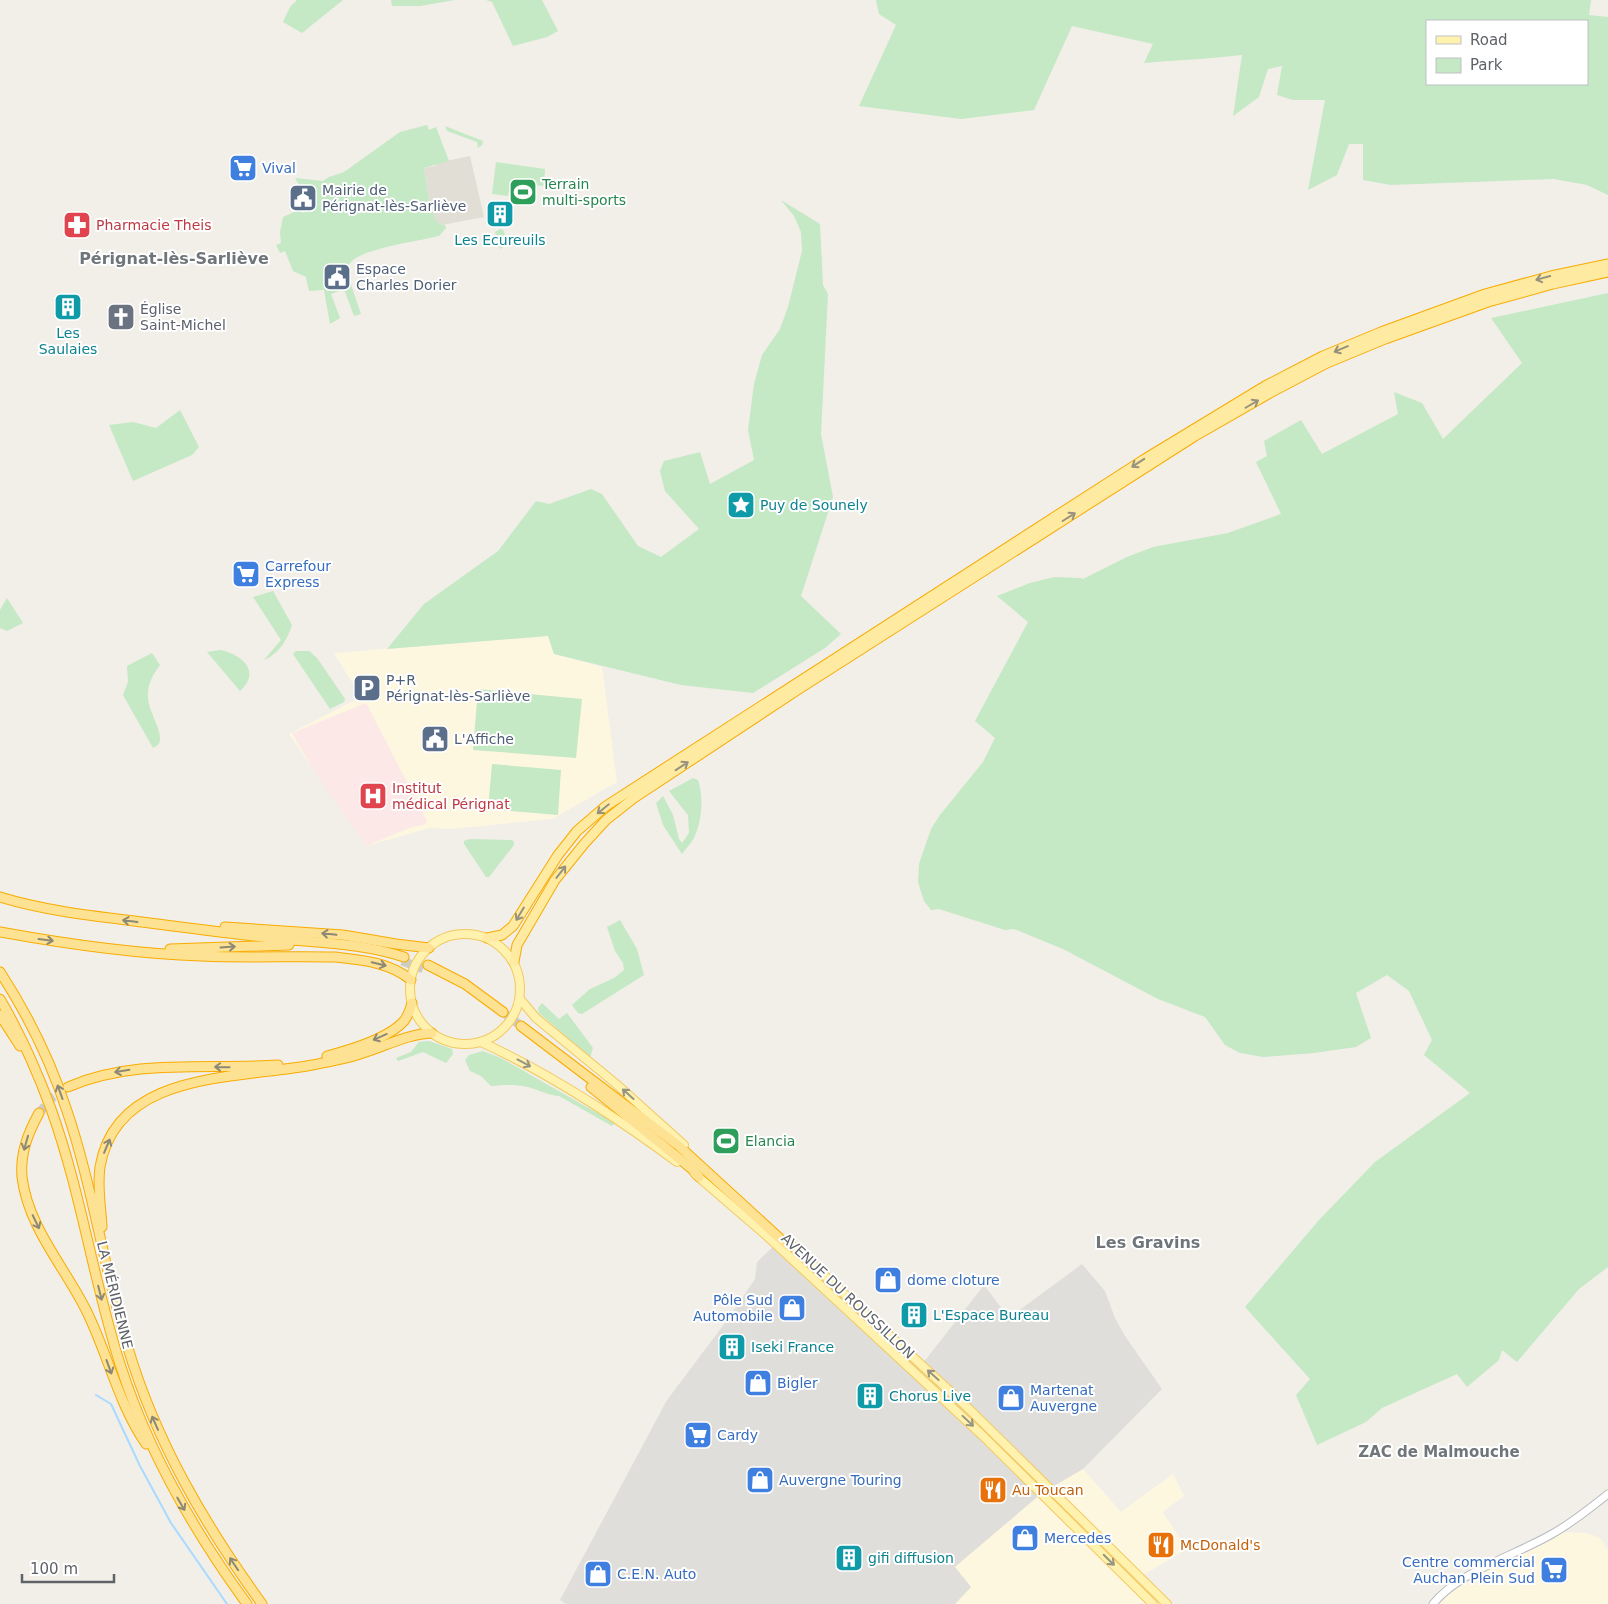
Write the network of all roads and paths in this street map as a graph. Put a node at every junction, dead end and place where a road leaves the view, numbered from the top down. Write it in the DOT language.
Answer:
graph roads {
  1 [pos="1608,264"];
  2 [pos="1608,272"];
  3 [pos="0,897"];
  4 [pos="179,926"];
  5 [pos="0,932"];
  6 [pos="486,938"];
  7 [pos="92,946"];
  8 [pos="429,948"];
  9 [pos="514,962"];
  10 [pos="427,968"];
  11 [pos="0,972"];
  12 [pos="411,980"];
  13 [pos="0,999"];
  14 [pos="520,999"];
  15 [pos="412,1003"];
  16 [pos="0,1014"];
  17 [pos="502,1014"];
  18 [pos="432,1033"];
  19 [pos="481,1042"];
  20 [pos="34,1065"];
  21 [pos="68,1087"];
  22 [pos="39,1112"];
  23 [pos="699,1177"];
  24 [pos="792,1246"];
  25 [pos="104,1257"];
  26 [pos="158,1461"];
  27 [pos="1608,1494"];
  28 [pos="247,1604"];
  29 [pos="262,1604"];
  30 [pos="1153,1604"];
  31 [pos="1166,1604"];
  32 [pos="1433,1604"];
  1 -- 6 [label="highway, one-way"];
  9 -- 2 [label="highway, one-way"];
  4 -- 3 [label="highway, one-way"];
  7 -- 4 [label="highway, one-way"];
  8 -- 4 [label="highway, one-way"];
  5 -- 7 [label="highway, one-way"];
  6 -- 8 [label="main road"];
  6 -- 9 [label="main road"];
  7 -- 12 [label="highway, one-way"];
  8 -- 12 [label="main road"];
  9 -- 14 [label="main road"];
  10 -- 17 [label="highway"];
  25 -- 11 [label="highway, LA MÉRIDIENNE, one-way"];
  12 -- 15 [label="main road"];
  13 -- 20 [label="highway, LA MÉRIDIENNE"];
  14 -- 19 [label="main road"];
  24 -- 14 [label="main road, AVENUE DU ROUSSILLON, one-way"];
  15 -- 18 [label="main road"];
  15 -- 21 [label="highway, one-way"];
  16 -- 20 [label="highway"];
  18 -- 19 [label="main road"];
  25 -- 18 [label="highway, one-way"];
  19 -- 23 [label="main road, AVENUE DU ROUSSILLON, one-way"];
  20 -- 26 [label="highway, LA MÉRIDIENNE, one-way"];
  22 -- 26 [label="highway, one-way"];
  23 -- 24 [label="highway"];
  23 -- 30 [label="main road, AVENUE DU ROUSSILLON, one-way"];
  31 -- 24 [label="main road, AVENUE DU ROUSSILLON, one-way"];
  29 -- 25 [label="highway, LA MÉRIDIENNE, one-way"];
  26 -- 28 [label="highway, LA MÉRIDIENNE, one-way"];
  27 -- 32 [label="main road"];
}
